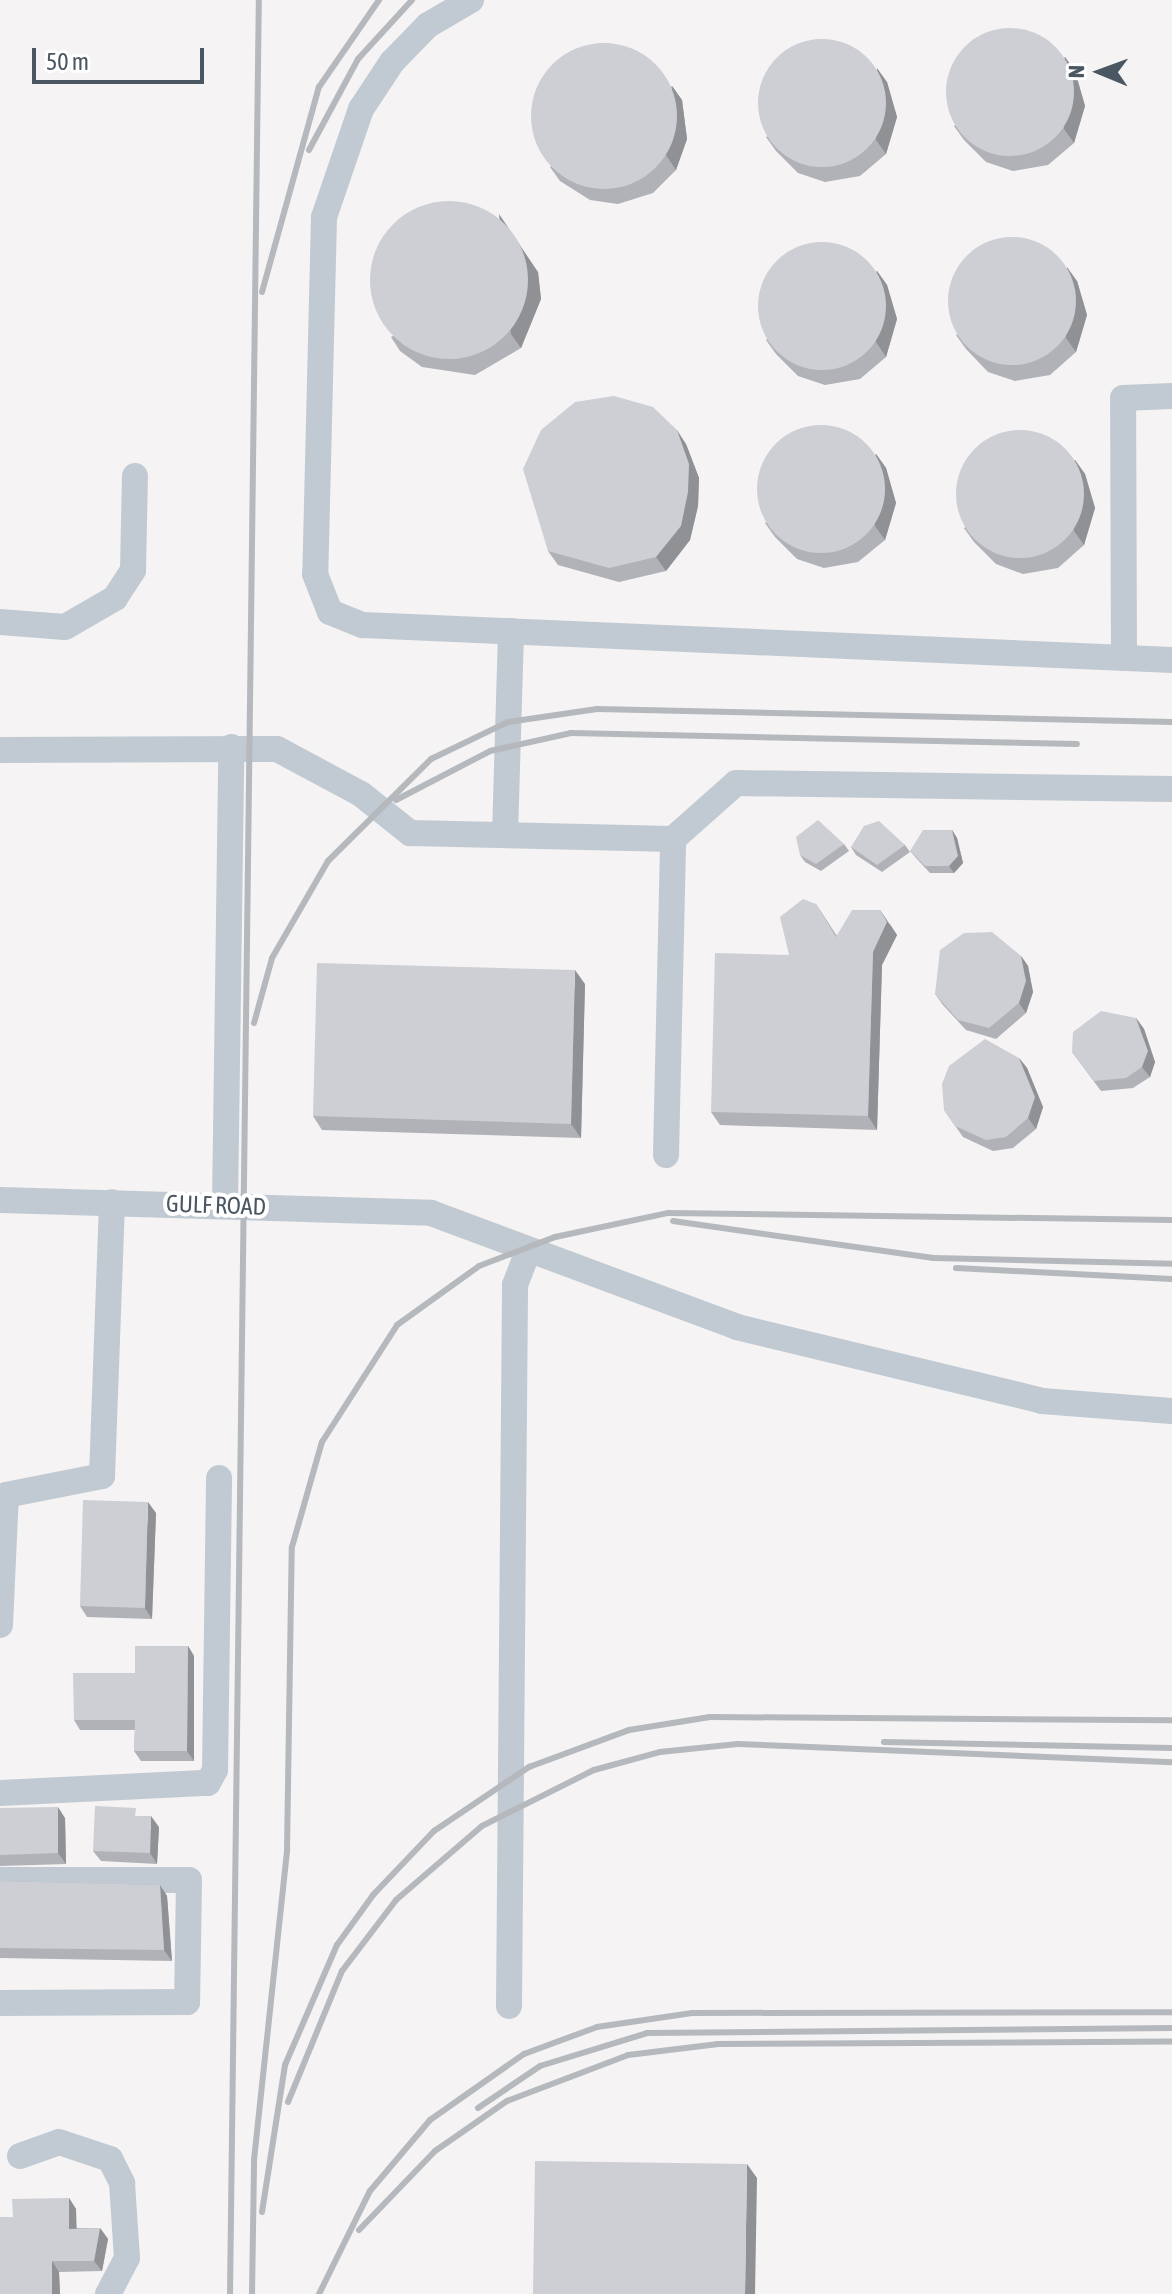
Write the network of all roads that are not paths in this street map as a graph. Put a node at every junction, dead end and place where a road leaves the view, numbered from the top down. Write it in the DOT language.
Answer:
graph roads {
  1 [pos="471,0"];
  2 [pos="1172,396"];
  3 [pos="135,476"];
  4 [pos="0,622"];
  5 [pos="511,631"];
  6 [pos="1124,658"];
  7 [pos="1172,660"];
  8 [pos="231,747"];
  9 [pos="0,750"];
  10 [pos="1172,789"];
  11 [pos="505,835"];
  12 [pos="673,839"];
  13 [pos="666,1155"];
  14 [pos="0,1200"];
  15 [pos="112,1202"];
  16 [pos="225,1205"];
  17 [pos="527,1253"];
  18 [pos="1172,1411"];
  19 [pos="219,1478"];
  20 [pos="3,1496"];
  21 [pos="0,1625"];
  22 [pos="0,1793"];
  23 [pos="0,1880"];
  24 [pos="0,2003"];
  25 [pos="509,2006"];
  26 [pos="20,2156"];
  27 [pos="108,2294"];
  1 -- 5 [label="street"];
  2 -- 6 [label="street"];
  3 -- 4 [label="street"];
  5 -- 6 [label="street"];
  5 -- 11 [label="street"];
  6 -- 7 [label="street"];
  8 -- 9 [label="street"];
  8 -- 11 [label="street"];
  8 -- 16 [label="street"];
  10 -- 12 [label="street"];
  11 -- 12 [label="street"];
  12 -- 13 [label="street"];
  14 -- 15 [label="street, GULF ROAD"];
  15 -- 16 [label="street, GULF ROAD"];
  15 -- 20 [label="street"];
  16 -- 17 [label="street, GULF ROAD"];
  17 -- 18 [label="street"];
  17 -- 25 [label="street"];
  19 -- 22 [label="street"];
  20 -- 21 [label="street"];
  23 -- 24 [label="street"];
  26 -- 27 [label="street"];
}
